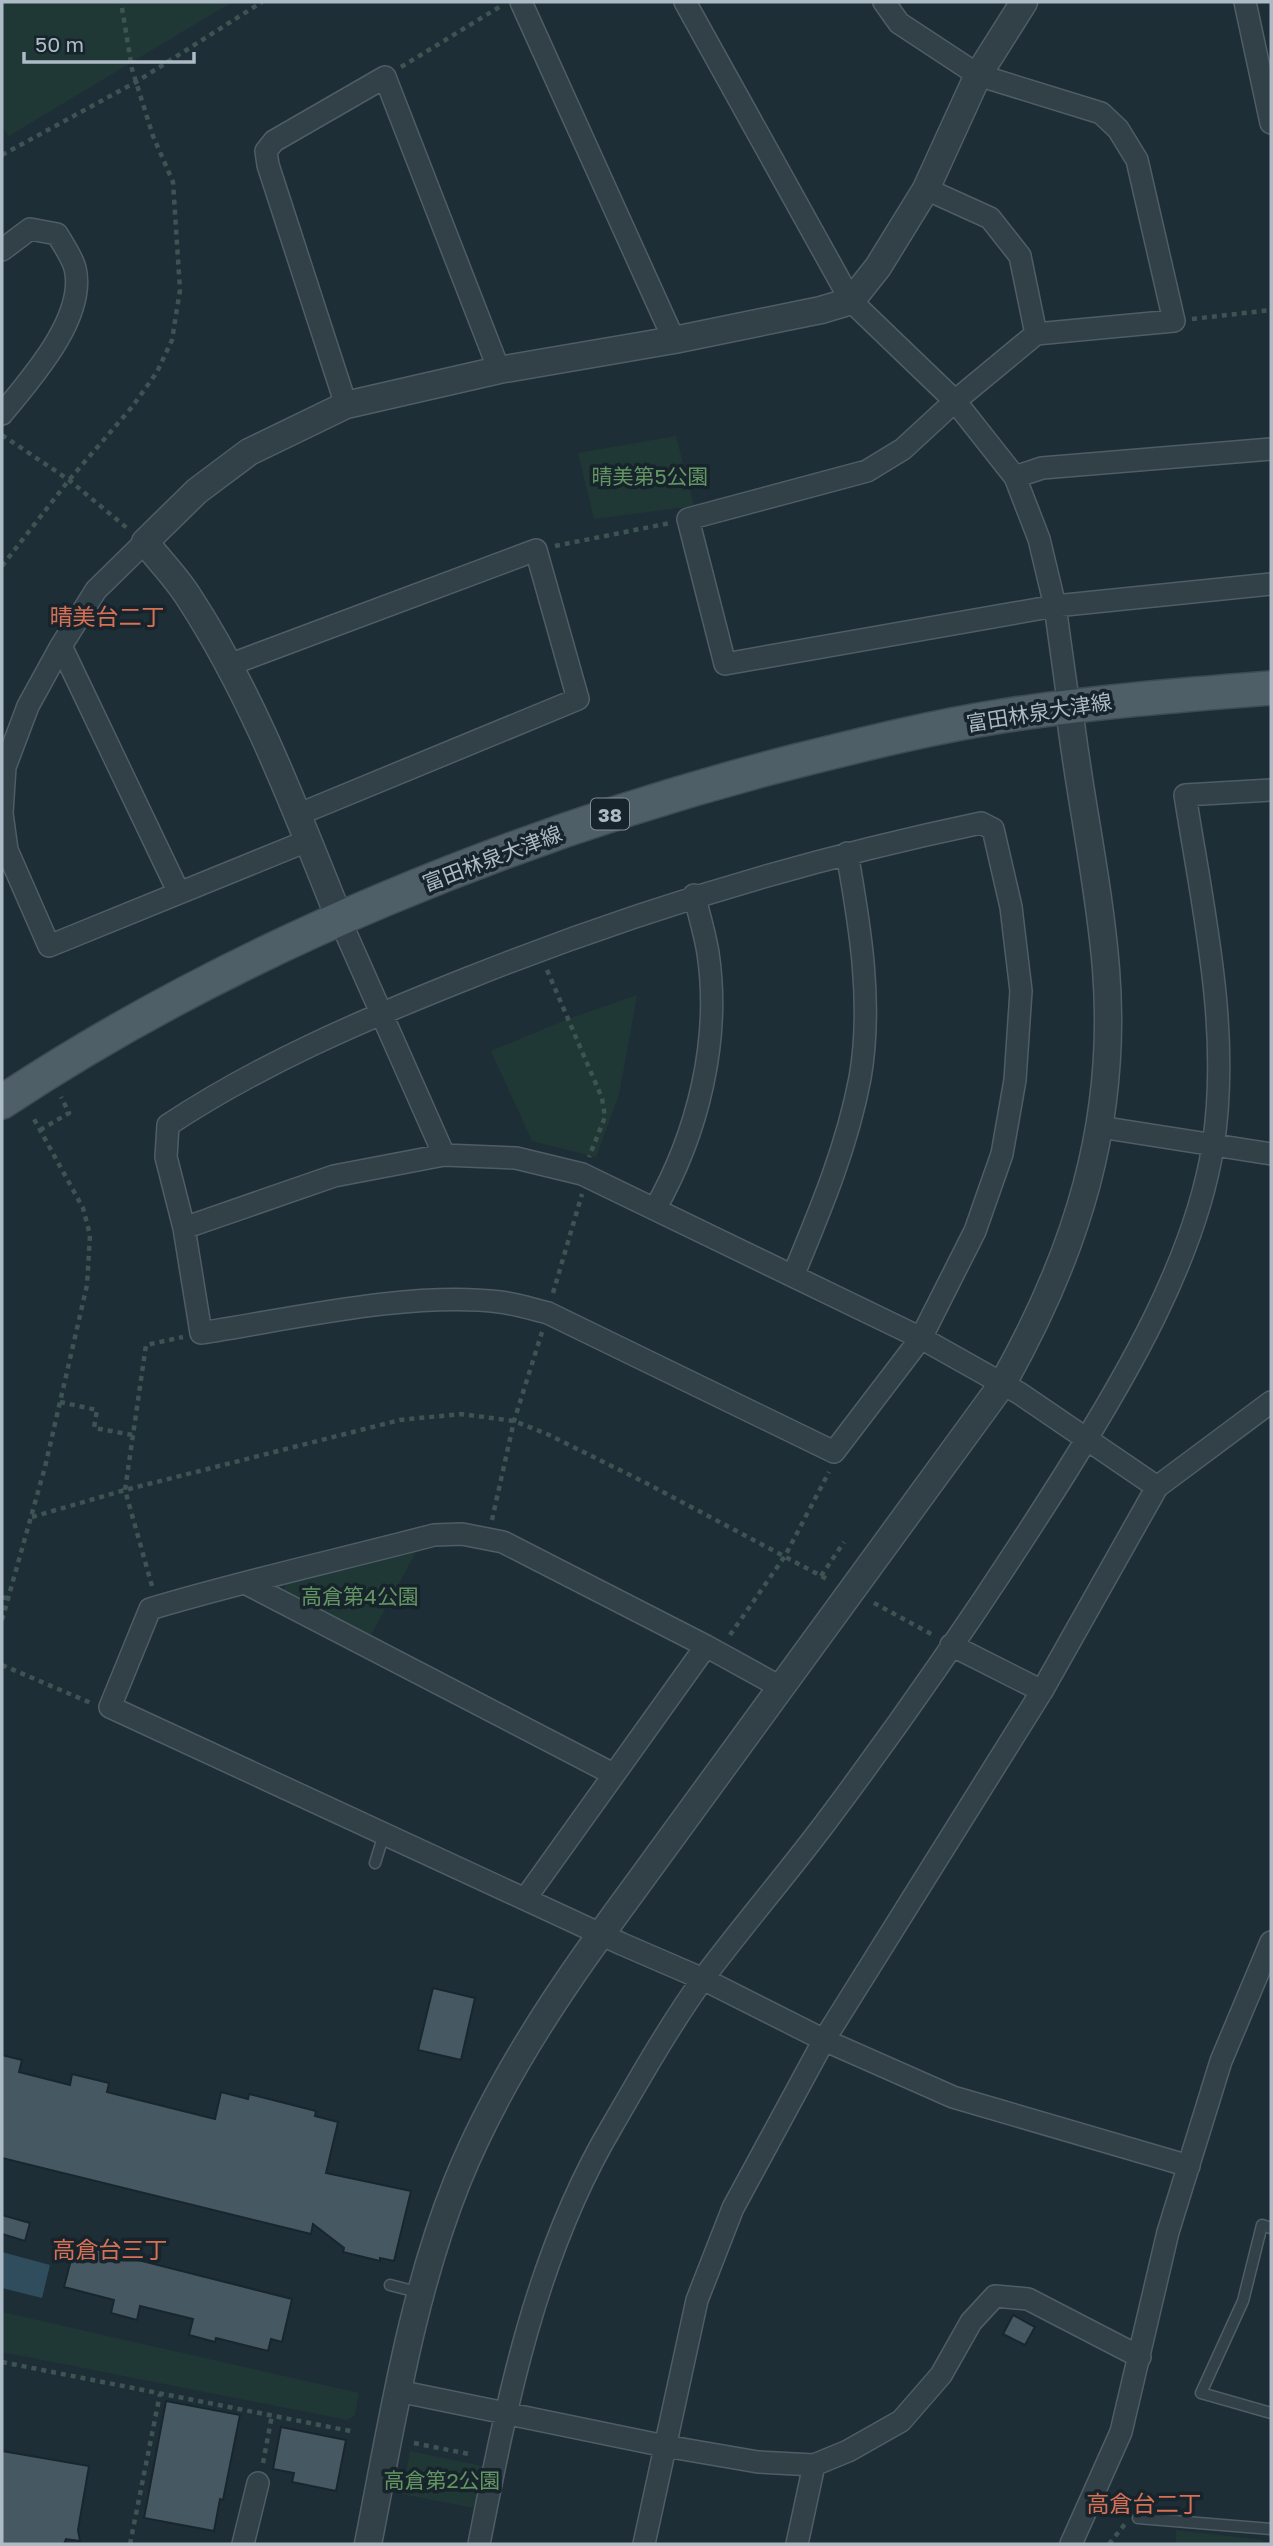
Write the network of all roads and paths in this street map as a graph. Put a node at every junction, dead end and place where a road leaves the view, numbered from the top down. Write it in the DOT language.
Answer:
graph roads {
  1 [pos="121,2"];
  2 [pos="262,2"];
  3 [pos="508,2"];
  4 [pos="521,2"];
  5 [pos="685,2"];
  6 [pos="884,2"];
  7 [pos="1024,2"];
  8 [pos="1245,2"];
  9 [pos="978,75"];
  10 [pos="385,76"];
  11 [pos="136,82"];
  12 [pos="1271,123"];
  13 [pos="2,155"];
  14 [pos="926,189"];
  15 [pos="2,250"];
  16 [pos="851,301"];
  17 [pos="1271,310"];
  18 [pos="1174,321"];
  19 [pos="1036,334"];
  20 [pos="674,340"];
  21 [pos="499,370"];
  22 [pos="955,401"];
  23 [pos="346,405"];
  24 [pos="2,414"];
  25 [pos="2,435"];
  26 [pos="1271,449"];
  27 [pos="1015,477"];
  28 [pos="69,480"];
  29 [pos="688,519"];
  30 [pos="145,542"];
  31 [pos="536,551"];
  32 [pos="2,566"];
  33 [pos="1271,584"];
  34 [pos="1055,606"];
  35 [pos="61,646"];
  36 [pos="229,665"];
  37 [pos="1271,688"];
  38 [pos="1069,707"];
  39 [pos="1271,790"];
  40 [pos="297,815"];
  41 [pos="307,841"];
  42 [pos="846,853"];
  43 [pos="178,891"];
  44 [pos="694,895"];
  45 [pos="340,920"];
  46 [pos="538,950"];
  47 [pos="383,1012"];
  48 [pos="60,1096"];
  49 [pos="2,1102"];
  50 [pos="34,1119"];
  51 [pos="1100,1127"];
  52 [pos="40,1130"];
  53 [pos="1213,1147"];
  54 [pos="1271,1154"];
  55 [pos="444,1155"];
  56 [pos="582,1174"];
  57 [pos="655,1209"];
  58 [pos="184,1228"];
  59 [pos="793,1276"];
  60 [pos="201,1333"];
  61 [pos="921,1338"];
  62 [pos="1003,1383"];
  63 [pos="60,1402"];
  64 [pos="1271,1402"];
  65 [pos="514,1421"];
  66 [pos="133,1435"];
  67 [pos="1087,1438"];
  68 [pos="834,1452"];
  69 [pos="1157,1487"];
  70 [pos="125,1490"];
  71 [pos="32,1517"];
  72 [pos="488,1538"];
  73 [pos="844,1542"];
  74 [pos="785,1556"];
  75 [pos="247,1584"];
  76 [pos="2,1597"];
  77 [pos="9,1599"];
  78 [pos="874,1603"];
  79 [pos="158,1607"];
  80 [pos="2,1620"];
  81 [pos="951,1645"];
  82 [pos="712,1649"];
  83 [pos="2,1665"];
  84 [pos="782,1688"];
  85 [pos="1042,1691"];
  86 [pos="110,1707"];
  87 [pos="613,1773"];
  88 [pos="384,1834"];
  89 [pos="375,1863"];
  90 [pos="524,1899"];
  91 [pos="601,1934"];
  92 [pos="1271,1942"];
  93 [pos="703,1979"];
  94 [pos="824,2040"];
  95 [pos="1189,2166"];
  96 [pos="1271,2228"];
  97 [pos="390,2285"];
  98 [pos="421,2293"];
  99 [pos="1140,2357"];
  100 [pos="2,2362"];
  101 [pos="398,2391"];
  102 [pos="160,2394"];
  103 [pos="506,2412"];
  104 [pos="1271,2413"];
  105 [pos="272,2415"];
  106 [pos="355,2432"];
  107 [pos="414,2443"];
  108 [pos="665,2446"];
  109 [pos="469,2454"];
  110 [pos="265,2455"];
  111 [pos="814,2465"];
  112 [pos="258,2483"];
  113 [pos="1138,2518"];
  114 [pos="1271,2529"];
  115 [pos="130,2544"];
  116 [pos="243,2544"];
  117 [pos="368,2544"];
  118 [pos="479,2544"];
  119 [pos="644,2544"];
  120 [pos="797,2544"];
  121 [pos="1071,2544"];
  122 [pos="1109,2544"];
  1 -- 11 [label="path"];
  2 -- 11 [label="path"];
  3 -- 10 [label="path"];
  4 -- 20 [label="street"];
  5 -- 16 [label="street"];
  6 -- 9 [label="street"];
  7 -- 9 [label="street"];
  8 -- 12 [label="street"];
  9 -- 14 [label="street"];
  9 -- 18 [label="street"];
  10 -- 21 [label="street"];
  10 -- 23 [label="street"];
  11 -- 13 [label="path"];
  11 -- 28 [label="path"];
  14 -- 16 [label="street"];
  14 -- 19 [label="street"];
  15 -- 24 [label="street"];
  16 -- 20 [label="street"];
  16 -- 22 [label="street"];
  17 -- 18 [label="path"];
  18 -- 19 [label="street"];
  19 -- 22 [label="street"];
  20 -- 21 [label="street"];
  21 -- 23 [label="street"];
  22 -- 27 [label="street"];
  22 -- 29 [label="street"];
  23 -- 30 [label="street"];
  25 -- 28 [label="path"];
  26 -- 27 [label="street"];
  27 -- 34 [label="street"];
  28 -- 30 [label="path"];
  28 -- 32 [label="path"];
  29 -- 31 [label="path"];
  29 -- 34 [label="street"];
  30 -- 35 [label="street"];
  30 -- 36 [label="street"];
  31 -- 36 [label="street"];
  31 -- 40 [label="street"];
  33 -- 34 [label="street"];
  34 -- 38 [label="street"];
  35 -- 43 [label="street"];
  35 -- 43 [label="street"];
  36 -- 40 [label="street"];
  37 -- 38 [label="main road, 富田林泉大津線 / 38"];
  38 -- 45 [label="main road, 富田林泉大津線 / 38"];
  38 -- 51 [label="street"];
  39 -- 53 [label="street"];
  40 -- 41 [label="street"];
  41 -- 43 [label="street"];
  41 -- 45 [label="street"];
  42 -- 44 [label="street"];
  42 -- 59 [label="street"];
  42 -- 61 [label="street"];
  44 -- 46 [label="street"];
  44 -- 57 [label="street"];
  45 -- 47 [label="street"];
  45 -- 49 [label="main road, 富田林泉大津線 / 38"];
  46 -- 47 [label="street"];
  46 -- 56 [label="path"];
  47 -- 55 [label="street"];
  47 -- 58 [label="street"];
  48 -- 52 [label="path"];
  50 -- 52 [label="path"];
  51 -- 53 [label="street"];
  51 -- 62 [label="street"];
  52 -- 63 [label="path"];
  53 -- 54 [label="street"];
  53 -- 67 [label="street"];
  55 -- 56 [label="street"];
  55 -- 58 [label="street"];
  56 -- 57 [label="street"];
  57 -- 59 [label="street"];
  58 -- 60 [label="street"];
  59 -- 61 [label="street"];
  60 -- 66 [label="path"];
  60 -- 68 [label="street"];
  61 -- 62 [label="street"];
  61 -- 68 [label="street"];
  62 -- 67 [label="street"];
  62 -- 84 [label="street"];
  63 -- 66 [label="path"];
  63 -- 71 [label="path"];
  64 -- 69 [label="street"];
  65 -- 70 [label="path"];
  65 -- 72 [label="path"];
  65 -- 74 [label="path"];
  66 -- 70 [label="path"];
  67 -- 69 [label="street"];
  67 -- 81 [label="street"];
  68 -- 74 [label="path"];
  69 -- 85 [label="street"];
  70 -- 71 [label="path"];
  70 -- 79 [label="path"];
  71 -- 77 [label="path"];
  72 -- 75 [label="street"];
  72 -- 82 [label="street"];
  73 -- 74 [label="path"];
  74 -- 82 [label="path"];
  75 -- 79 [label="street"];
  75 -- 87 [label="street"];
  76 -- 77 [label="path"];
  77 -- 80 [label="path"];
  78 -- 81 [label="path"];
  79 -- 86 [label="street"];
  81 -- 85 [label="street"];
  81 -- 93 [label="street"];
  82 -- 84 [label="street"];
  82 -- 87 [label="street"];
  83 -- 86 [label="path"];
  84 -- 91 [label="street"];
  85 -- 94 [label="street"];
  86 -- 88 [label="street"];
  87 -- 90 [label="street"];
  88 -- 89 [label="lane"];
  88 -- 90 [label="street"];
  90 -- 91 [label="street"];
  91 -- 93 [label="street"];
  91 -- 98 [label="street"];
  92 -- 95 [label="street"];
  93 -- 94 [label="street"];
  93 -- 103 [label="street"];
  94 -- 95 [label="street"];
  94 -- 108 [label="street"];
  95 -- 99 [label="street"];
  96 -- 104 [label="lane"];
  97 -- 98 [label="lane"];
  98 -- 101 [label="street"];
  99 -- 111 [label="street"];
  99 -- 121 [label="street"];
  100 -- 102 [label="path"];
  101 -- 103 [label="street"];
  101 -- 117 [label="street"];
  102 -- 105 [label="path"];
  102 -- 115 [label="path"];
  103 -- 108 [label="street"];
  103 -- 118 [label="street"];
  105 -- 106 [label="path"];
  105 -- 110 [label="path"];
  107 -- 109 [label="path"];
  108 -- 111 [label="street"];
  108 -- 119 [label="street"];
  111 -- 120 [label="street"];
  112 -- 116 [label="street"];
  113 -- 114 [label="lane"];
  113 -- 122 [label="path"];
}
